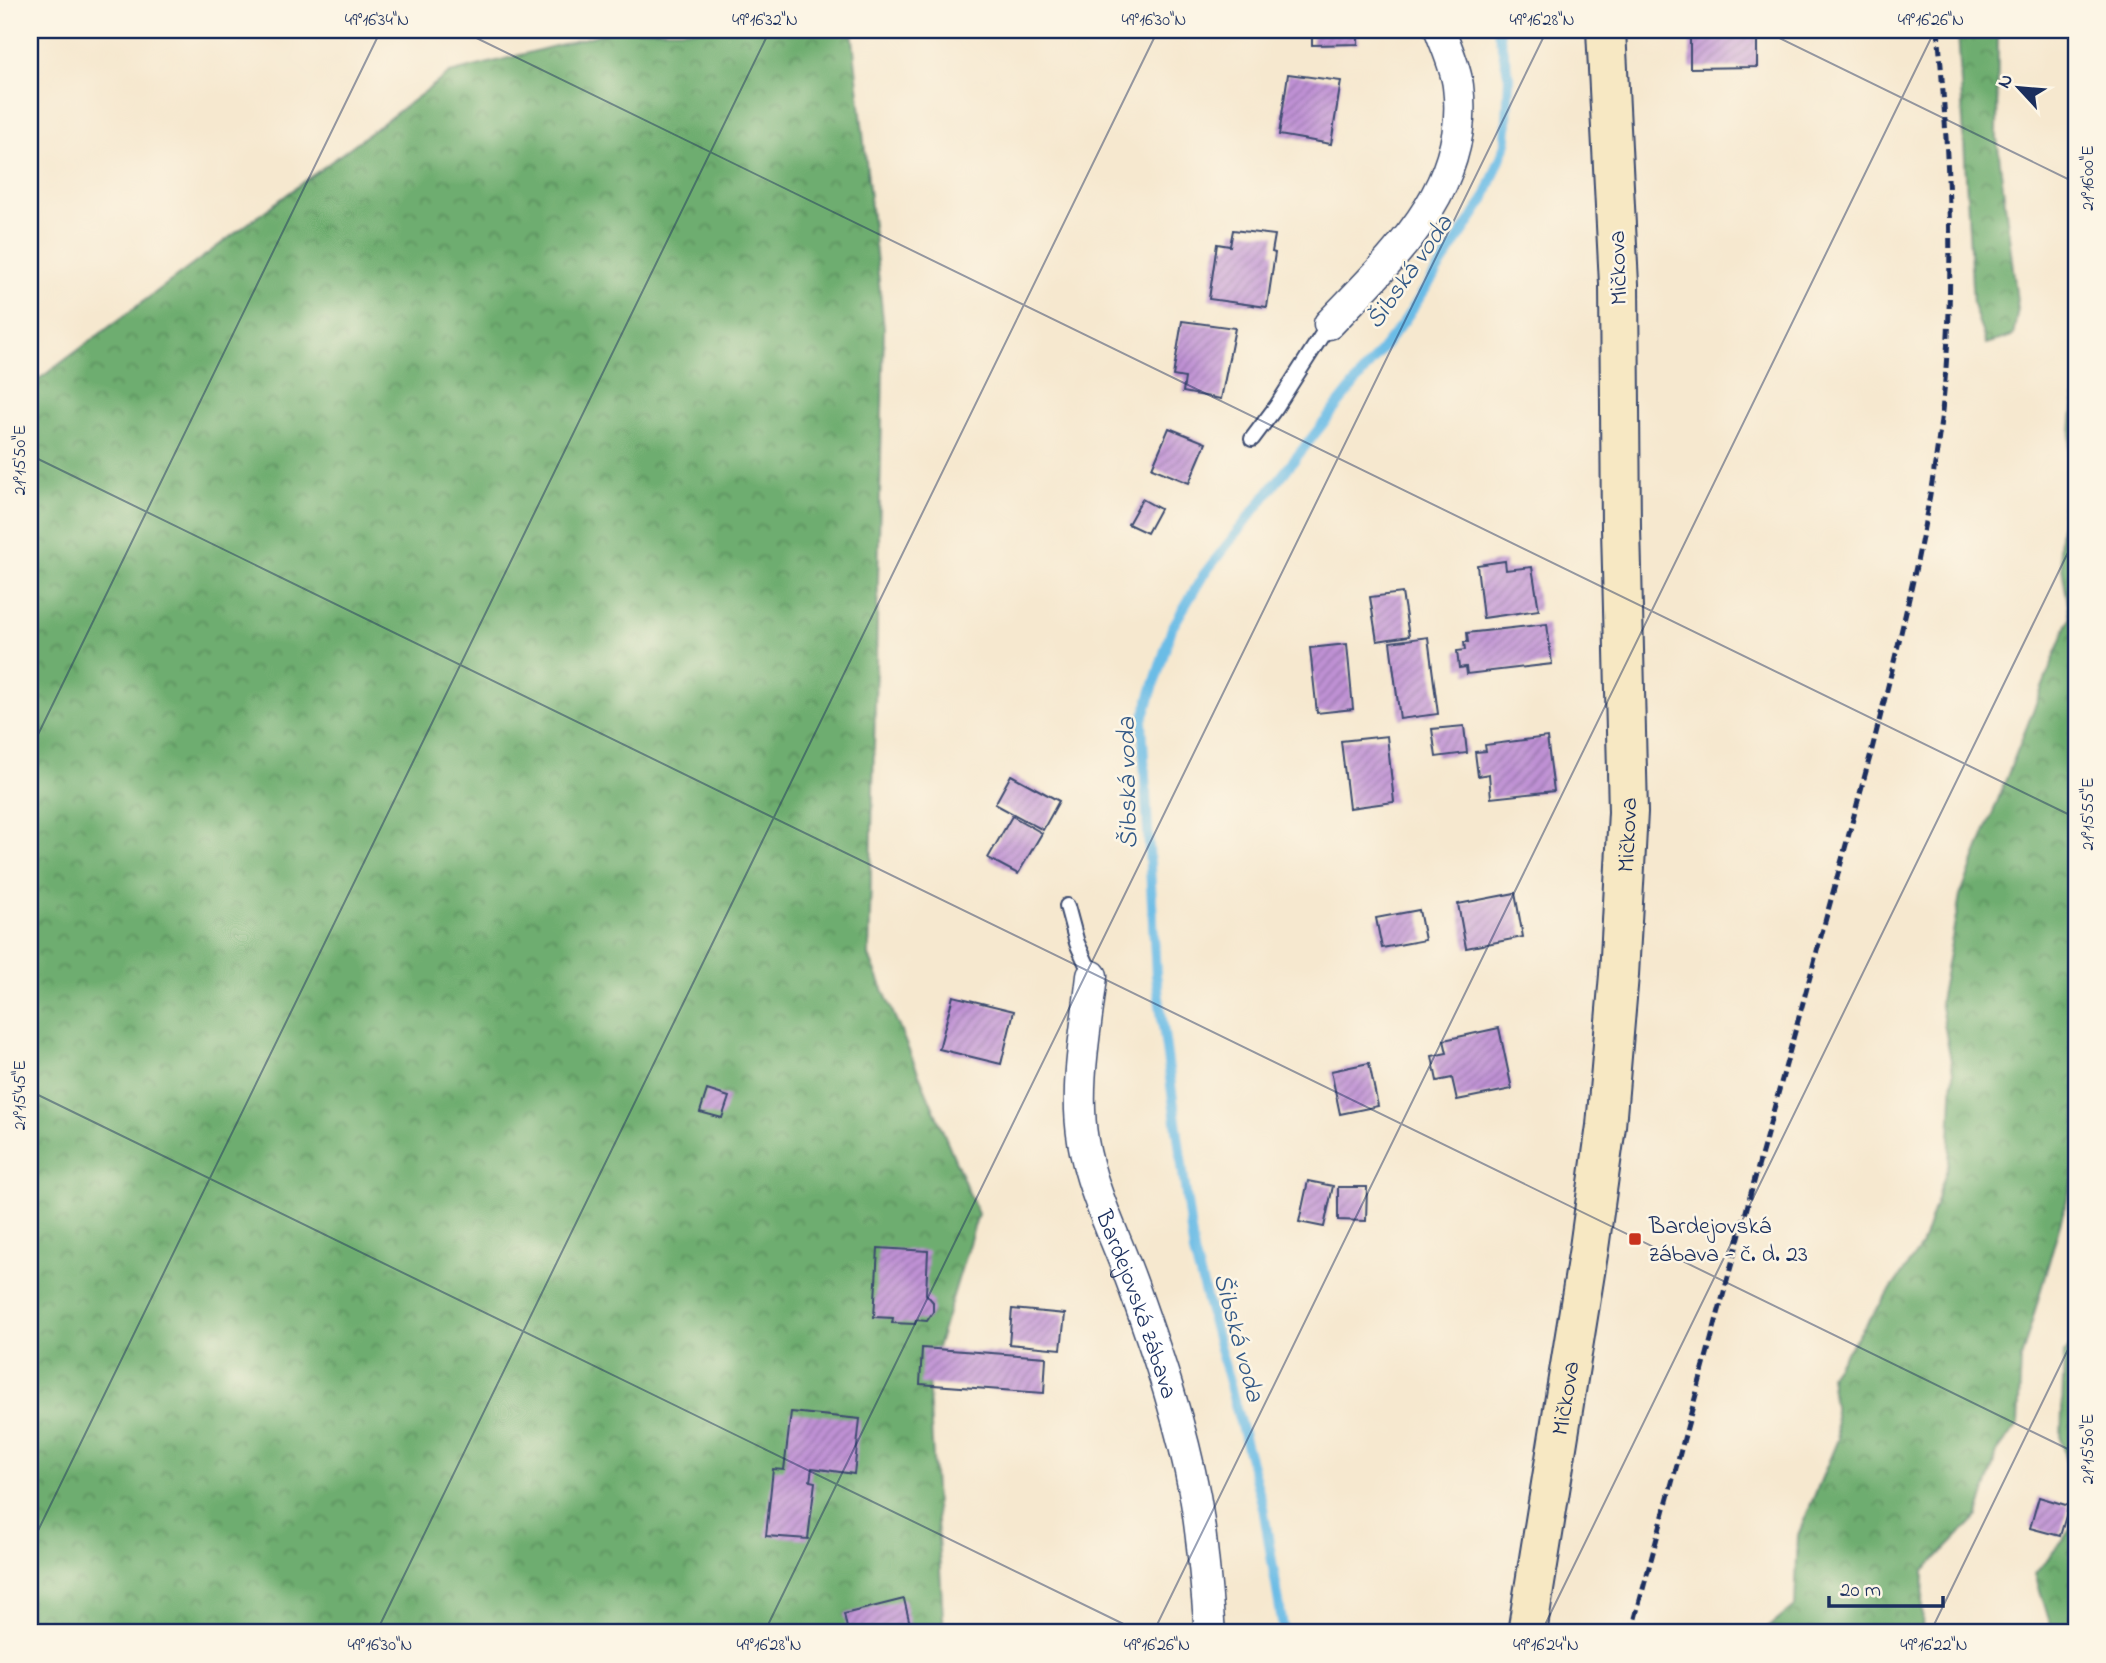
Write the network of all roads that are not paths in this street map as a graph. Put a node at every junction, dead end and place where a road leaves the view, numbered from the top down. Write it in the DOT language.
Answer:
graph roads {
  1 [pos="1440,30"];
  2 [pos="1606,30"];
  3 [pos="1329,324"];
  4 [pos="1252,439"];
  5 [pos="1067,906"];
  6 [pos="1091,976"];
  7 [pos="1210,1633"];
  8 [pos="1527,1633"];
  1 -- 3 [label="street"];
  2 -- 8 [label="main road, Mičkova"];
  3 -- 4 [label="lane"];
  5 -- 6 [label="lane"];
  6 -- 7 [label="street, Bardejovská zábava"];
}
